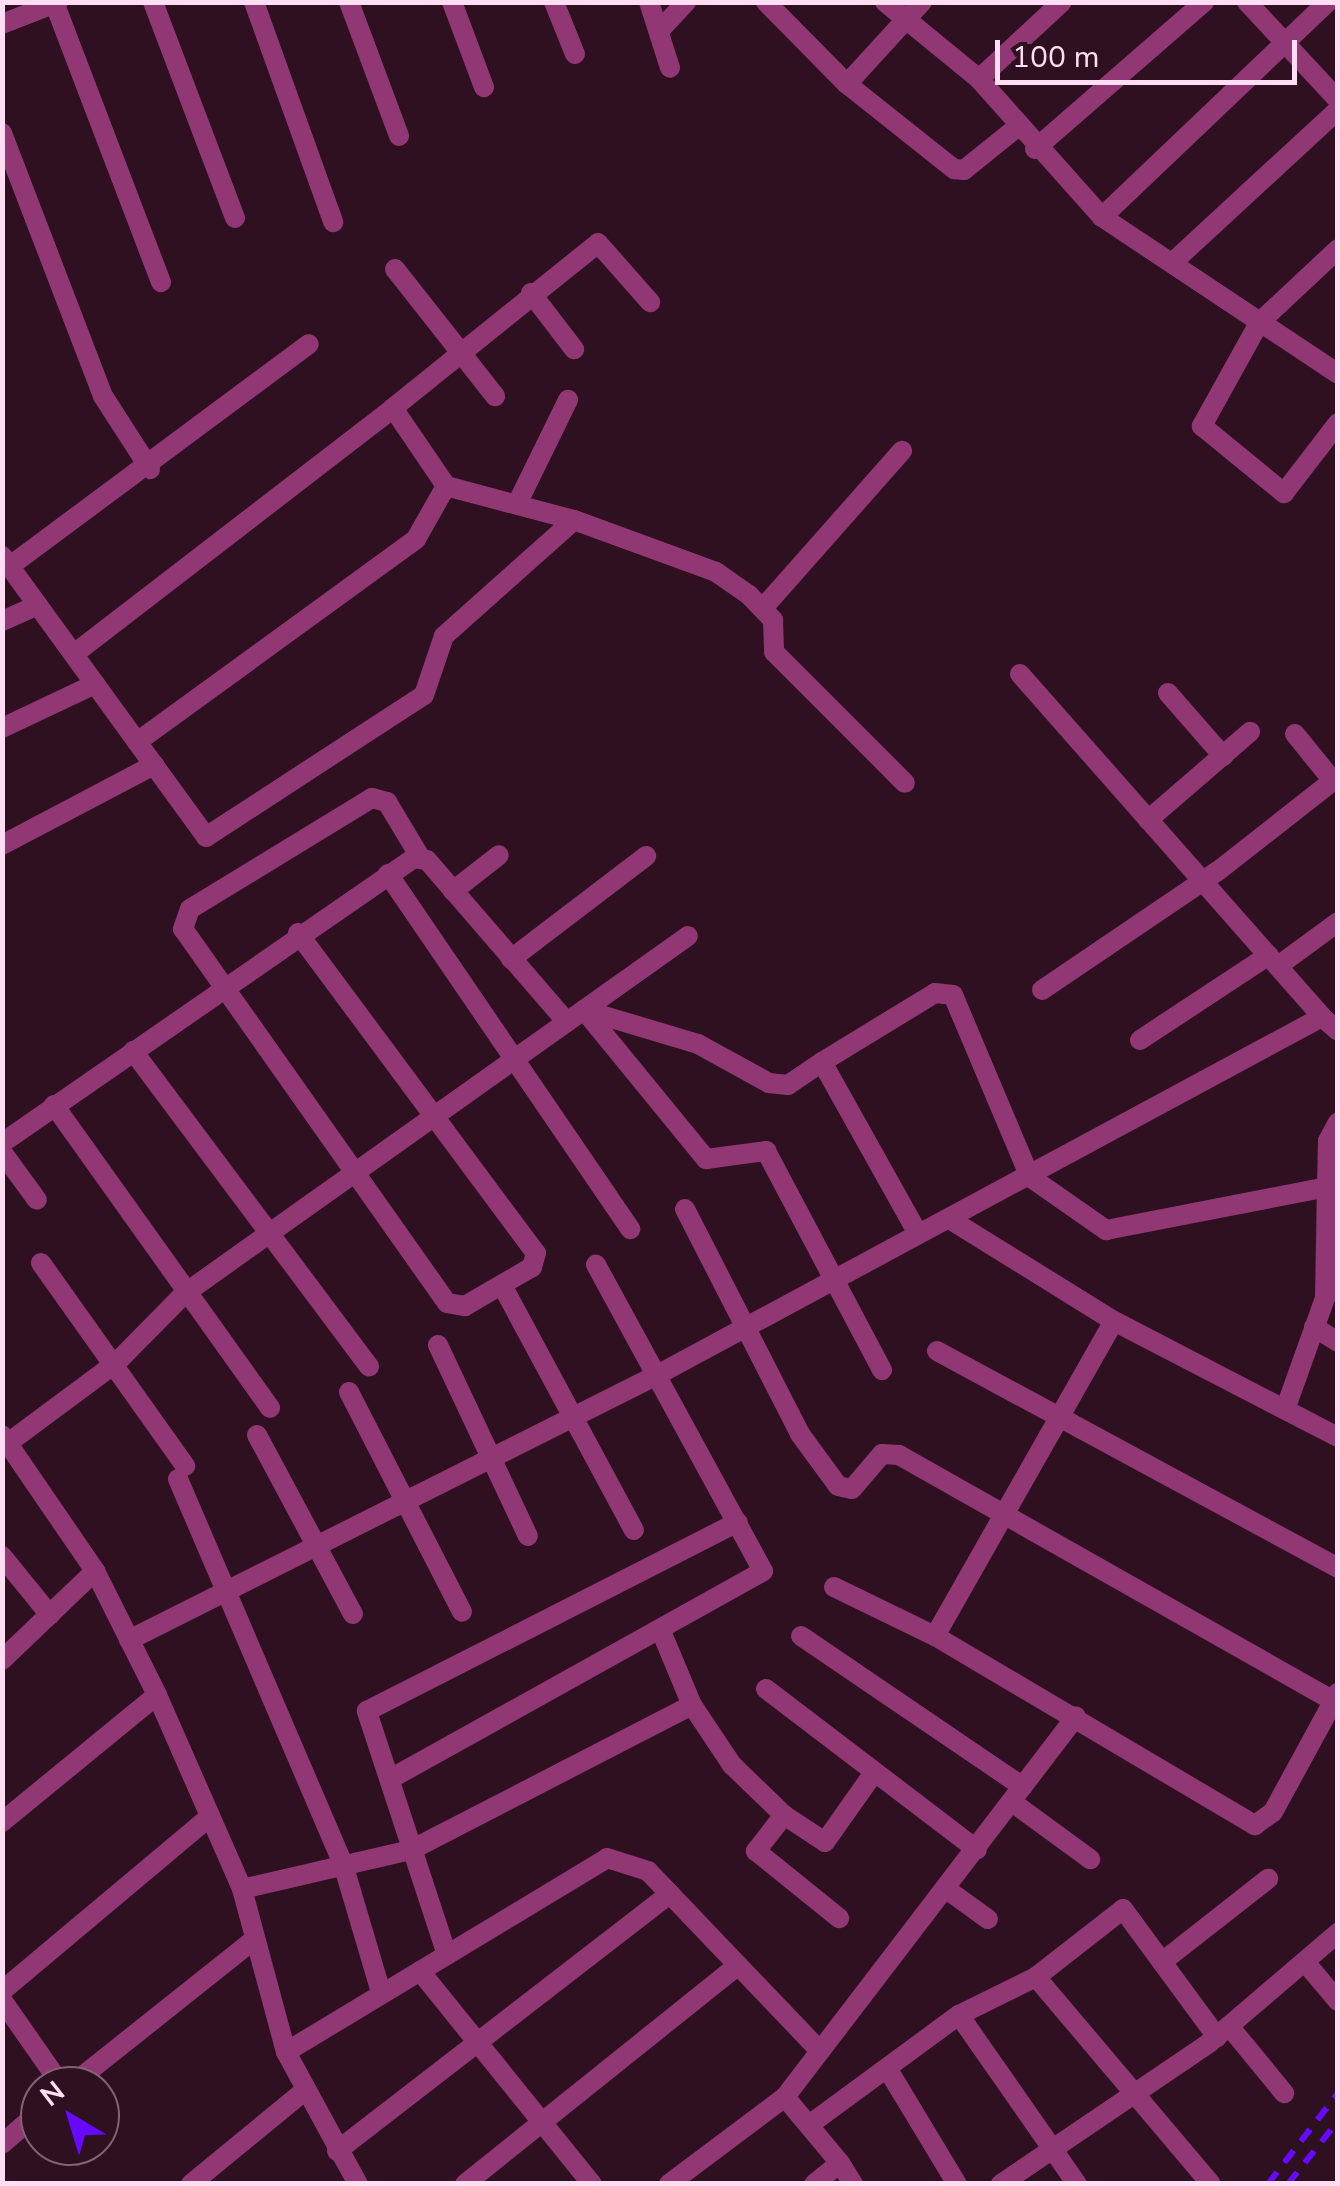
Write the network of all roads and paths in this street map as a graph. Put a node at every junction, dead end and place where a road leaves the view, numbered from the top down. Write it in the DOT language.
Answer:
graph roads {
  1 [pos="154,2"];
  2 [pos="254,2"];
  3 [pos="349,2"];
  4 [pos="452,2"];
  5 [pos="554,2"];
  6 [pos="649,2"];
  7 [pos="686,2"];
  8 [pos="766,2"];
  9 [pos="885,2"];
  10 [pos="1062,2"];
  11 [pos="1204,2"];
  12 [pos="1246,2"];
  13 [pos="1328,2"];
  14 [pos="55,3"];
  15 [pos="915,10"];
  16 [pos="2,24"];
  17 [pos="660,30"];
  18 [pos="1285,44"];
  19 [pos="574,54"];
  20 [pos="670,68"];
  21 [pos="979,79"];
  22 [pos="847,84"];
  23 [pos="484,88"];
  24 [pos="1338,100"];
  25 [pos="1338,110"];
  26 [pos="1016,128"];
  27 [pos="2,133"];
  28 [pos="399,136"];
  29 [pos="1035,149"];
  30 [pos="1102,217"];
  31 [pos="235,218"];
  32 [pos="333,222"];
  33 [pos="1338,248"];
  34 [pos="1172,263"];
  35 [pos="395,269"];
  36 [pos="161,282"];
  37 [pos="531,293"];
  38 [pos="650,302"];
  39 [pos="1259,323"];
  40 [pos="309,344"];
  41 [pos="574,349"];
  42 [pos="460,352"];
  43 [pos="1338,374"];
  44 [pos="496,396"];
  45 [pos="568,400"];
  46 [pos="393,408"];
  47 [pos="1338,423"];
  48 [pos="902,451"];
  49 [pos="150,469"];
  50 [pos="446,486"];
  51 [pos="517,504"];
  52 [pos="574,520"];
  53 [pos="6,561"];
  54 [pos="38,605"];
  55 [pos="763,608"];
  56 [pos="2,621"];
  57 [pos="74,654"];
  58 [pos="1020,674"];
  59 [pos="96,684"];
  60 [pos="1168,693"];
  61 [pos="2,728"];
  62 [pos="1250,732"];
  63 [pos="1295,734"];
  64 [pos="137,742"];
  65 [pos="1222,756"];
  66 [pos="154,765"];
  67 [pos="1335,779"];
  68 [pos="904,783"];
  69 [pos="1148,820"];
  70 [pos="2,845"];
  71 [pos="499,854"];
  72 [pos="646,856"];
  73 [pos="420,857"];
  74 [pos="388,874"];
  75 [pos="1199,884"];
  76 [pos="452,891"];
  77 [pos="1338,922"];
  78 [pos="298,933"];
  79 [pos="688,936"];
  80 [pos="511,959"];
  81 [pos="1273,961"];
  82 [pos="220,989"];
  83 [pos="1042,990"];
  84 [pos="575,1016"];
  85 [pos="1330,1024"];
  86 [pos="1140,1040"];
  87 [pos="133,1051"];
  88 [pos="514,1059"];
  89 [pos="822,1062"];
  90 [pos="54,1105"];
  91 [pos="430,1118"];
  92 [pos="1338,1122"];
  93 [pos="2,1143"];
  94 [pos="2,1152"];
  95 [pos="353,1174"];
  96 [pos="1030,1177"];
  97 [pos="1332,1177"];
  98 [pos="37,1200"];
  99 [pos="686,1209"];
  100 [pos="951,1220"];
  101 [pos="630,1229"];
  102 [pos="267,1234"];
  103 [pos="918,1234"];
  104 [pos="41,1263"];
  105 [pos="1333,1264"];
  106 [pos="596,1265"];
  107 [pos="829,1282"];
  108 [pos="503,1286"];
  109 [pos="184,1294"];
  110 [pos="1114,1321"];
  111 [pos="746,1322"];
  112 [pos="1314,1327"];
  113 [pos="1338,1342"];
  114 [pos="438,1345"];
  115 [pos="937,1351"];
  116 [pos="117,1362"];
  117 [pos="369,1366"];
  118 [pos="882,1370"];
  119 [pos="658,1374"];
  120 [pos="349,1392"];
  121 [pos="1286,1407"];
  122 [pos="270,1408"];
  123 [pos="575,1416"];
  124 [pos="1060,1421"];
  125 [pos="257,1435"];
  126 [pos="1338,1437"];
  127 [pos="7,1449"];
  128 [pos="491,1459"];
  129 [pos="404,1500"];
  130 [pos="1000,1518"];
  131 [pos="738,1522"];
  132 [pos="634,1530"];
  133 [pos="528,1536"];
  134 [pos="312,1548"];
  135 [pos="2,1556"];
  136 [pos="1338,1568"];
  137 [pos="95,1572"];
  138 [pos="834,1588"];
  139 [pos="227,1592"];
  140 [pos="462,1612"];
  141 [pos="353,1614"];
  142 [pos="50,1615"];
  143 [pos="661,1631"];
  144 [pos="801,1636"];
  145 [pos="934,1636"];
  146 [pos="129,1640"];
  147 [pos="2,1660"];
  148 [pos="766,1689"];
  149 [pos="156,1695"];
  150 [pos="1336,1697"];
  151 [pos="692,1705"];
  152 [pos="1076,1717"];
  153 [pos="873,1774"];
  154 [pos="390,1779"];
  155 [pos="1017,1795"];
  156 [pos="784,1815"];
  157 [pos="208,1818"];
  158 [pos="2,1822"];
  159 [pos="411,1850"];
  160 [pos="977,1850"];
  161 [pos="1090,1860"];
  162 [pos="343,1864"];
  163 [pos="1268,1879"];
  164 [pos="242,1890"];
  165 [pos="949,1891"];
  166 [pos="670,1894"];
  167 [pos="839,1918"];
  168 [pos="988,1919"];
  169 [pos="1338,1933"];
  170 [pos="256,1940"];
  171 [pos="447,1955"];
  172 [pos="1162,1962"];
  173 [pos="1304,1962"];
  174 [pos="738,1965"];
  175 [pos="420,1971"];
  176 [pos="1036,1977"];
  177 [pos="2,1991"];
  178 [pos="381,1992"];
  179 [pos="2,2000"];
  180 [pos="1338,2001"];
  181 [pos="958,2015"];
  182 [pos="1223,2032"];
  183 [pos="478,2048"];
  184 [pos="820,2051"];
  185 [pos="286,2052"];
  186 [pos="48,2066"];
  187 [pos="95,2066"];
  188 [pos="887,2068"];
  189 [pos="1131,2089"];
  190 [pos="304,2092"];
  191 [pos="1284,2093"];
  192 [pos="785,2098"];
  193 [pos="545,2124"];
  194 [pos="809,2125"];
  195 [pos="1045,2147"];
  196 [pos="337,2151"];
  197 [pos="840,2163"];
  198 [pos="1210,2183"];
  199 [pos="191,2184"];
  200 [pos="358,2184"];
  201 [pos="465,2184"];
  202 [pos="592,2184"];
  203 [pos="669,2184"];
  204 [pos="814,2184"];
  205 [pos="853,2184"];
  206 [pos="957,2184"];
  207 [pos="1002,2184"];
  208 [pos="1078,2184"];
  1 -- 31 [label="street"];
  2 -- 32 [label="street"];
  3 -- 28 [label="street"];
  4 -- 23 [label="street"];
  5 -- 19 [label="street"];
  6 -- 17 [label="street"];
  7 -- 17 [label="street"];
  8 -- 22 [label="street"];
  9 -- 15 [label="street"];
  10 -- 21 [label="street"];
  11 -- 29 [label="street"];
  12 -- 18 [label="street"];
  13 -- 18 [label="street"];
  14 -- 16 [label="street"];
  14 -- 36 [label="street"];
  15 -- 21 [label="street"];
  15 -- 22 [label="street"];
  17 -- 20 [label="street"];
  18 -- 24 [label="street"];
  18 -- 30 [label="street"];
  21 -- 26 [label="street"];
  22 -- 26 [label="street"];
  25 -- 34 [label="street"];
  26 -- 29 [label="street"];
  27 -- 49 [label="street"];
  29 -- 30 [label="street"];
  30 -- 34 [label="street"];
  33 -- 39 [label="street"];
  34 -- 39 [label="street"];
  35 -- 42 [label="street"];
  37 -- 38 [label="street"];
  37 -- 41 [label="street"];
  37 -- 42 [label="street"];
  39 -- 43 [label="street"];
  39 -- 47 [label="street"];
  40 -- 49 [label="street"];
  42 -- 44 [label="street"];
  42 -- 46 [label="street"];
  45 -- 51 [label="street"];
  46 -- 50 [label="street"];
  46 -- 57 [label="street"];
  48 -- 55 [label="street"];
  49 -- 53 [label="street"];
  50 -- 51 [label="street"];
  50 -- 64 [label="street"];
  51 -- 52 [label="street"];
  52 -- 55 [label="street"];
  52 -- 66 [label="street"];
  53 -- 54 [label="street"];
  54 -- 56 [label="street"];
  54 -- 57 [label="street"];
  55 -- 68 [label="street"];
  57 -- 59 [label="street"];
  58 -- 69 [label="street"];
  59 -- 61 [label="street"];
  59 -- 64 [label="street"];
  60 -- 65 [label="street"];
  62 -- 65 [label="street"];
  63 -- 67 [label="street"];
  64 -- 66 [label="street"];
  65 -- 69 [label="street"];
  66 -- 70 [label="street"];
  67 -- 75 [label="street"];
  69 -- 75 [label="street"];
  71 -- 76 [label="street"];
  72 -- 80 [label="street"];
  73 -- 74 [label="street"];
  73 -- 76 [label="street"];
  73 -- 82 [label="street"];
  74 -- 78 [label="street"];
  74 -- 88 [label="street"];
  75 -- 81 [label="street"];
  75 -- 83 [label="street"];
  76 -- 80 [label="street"];
  77 -- 81 [label="street"];
  78 -- 82 [label="street"];
  78 -- 91 [label="street"];
  79 -- 84 [label="street"];
  80 -- 84 [label="street"];
  81 -- 85 [label="street"];
  81 -- 86 [label="street"];
  82 -- 87 [label="street"];
  82 -- 95 [label="street"];
  84 -- 88 [label="street"];
  84 -- 89 [label="street"];
  84 -- 107 [label="street"];
  85 -- 96 [label="street"];
  87 -- 90 [label="street"];
  87 -- 102 [label="street"];
  88 -- 91 [label="street"];
  88 -- 101 [label="street"];
  89 -- 96 [label="street"];
  89 -- 103 [label="street"];
  90 -- 93 [label="street"];
  90 -- 109 [label="street"];
  91 -- 95 [label="street"];
  91 -- 108 [label="street"];
  92 -- 97 [label="street"];
  94 -- 98 [label="street"];
  95 -- 102 [label="street"];
  95 -- 108 [label="street"];
  96 -- 97 [label="street"];
  96 -- 100 [label="street"];
  97 -- 105 [label="street"];
  99 -- 111 [label="street"];
  100 -- 103 [label="street"];
  100 -- 110 [label="street"];
  102 -- 109 [label="street"];
  102 -- 117 [label="street"];
  103 -- 107 [label="street"];
  104 -- 116 [label="street"];
  105 -- 112 [label="street"];
  106 -- 119 [label="street"];
  107 -- 111 [label="street"];
  107 -- 118 [label="street"];
  108 -- 123 [label="street"];
  109 -- 116 [label="street"];
  109 -- 122 [label="street"];
  110 -- 121 [label="street"];
  110 -- 124 [label="street"];
  111 -- 119 [label="street"];
  111 -- 130 [label="street"];
  112 -- 113 [label="street"];
  112 -- 121 [label="street"];
  114 -- 128 [label="street"];
  115 -- 124 [label="street"];
  116 -- 127 [label="street"];
  116 -- 139 [label="street"];
  119 -- 123 [label="street"];
  119 -- 131 [label="street"];
  120 -- 129 [label="street"];
  121 -- 126 [label="street"];
  123 -- 128 [label="street"];
  123 -- 132 [label="street"];
  124 -- 130 [label="street"];
  124 -- 136 [label="street"];
  125 -- 134 [label="street"];
  127 -- 137 [label="street"];
  128 -- 129 [label="street"];
  128 -- 133 [label="street"];
  129 -- 134 [label="street"];
  129 -- 140 [label="street"];
  130 -- 145 [label="street"];
  130 -- 150 [label="street"];
  131 -- 143 [label="street"];
  131 -- 154 [label="street"];
  134 -- 139 [label="street"];
  134 -- 141 [label="street"];
  135 -- 142 [label="street"];
  137 -- 142 [label="street"];
  137 -- 146 [label="street"];
  138 -- 145 [label="street"];
  139 -- 146 [label="street"];
  139 -- 162 [label="street"];
  142 -- 147 [label="street"];
  143 -- 151 [label="street"];
  143 -- 154 [label="street"];
  144 -- 155 [label="street"];
  145 -- 152 [label="street"];
  146 -- 149 [label="street"];
  148 -- 153 [label="street"];
  149 -- 157 [label="street"];
  149 -- 158 [label="street"];
  150 -- 152 [label="street"];
  151 -- 156 [label="street"];
  151 -- 159 [label="street"];
  152 -- 155 [label="street"];
  153 -- 156 [label="street"];
  153 -- 160 [label="street"];
  154 -- 159 [label="street"];
  155 -- 160 [label="street"];
  155 -- 161 [label="street"];
  156 -- 167 [label="street"];
  157 -- 164 [label="street"];
  157 -- 177 [label="street"];
  159 -- 162 [label="street"];
  159 -- 171 [label="street"];
  160 -- 165 [label="street"];
  162 -- 164 [label="street"];
  162 -- 178 [label="street"];
  163 -- 172 [label="street"];
  164 -- 170 [label="street"];
  165 -- 168 [label="street"];
  165 -- 184 [label="street"];
  166 -- 171 [label="street"];
  166 -- 174 [label="street"];
  166 -- 183 [label="street"];
  169 -- 173 [label="street"];
  170 -- 185 [label="street"];
  170 -- 187 [label="street"];
  171 -- 175 [label="street"];
  172 -- 176 [label="street"];
  172 -- 182 [label="street"];
  173 -- 180 [label="street"];
  173 -- 182 [label="street"];
  174 -- 184 [label="street"];
  174 -- 193 [label="street"];
  175 -- 178 [label="street"];
  175 -- 183 [label="street"];
  176 -- 181 [label="street"];
  176 -- 189 [label="street"];
  178 -- 185 [label="street"];
  179 -- 186 [label="street"];
  181 -- 188 [label="street"];
  181 -- 195 [label="street"];
  182 -- 189 [label="street"];
  182 -- 191 [label="street"];
  183 -- 193 [label="street"];
  183 -- 196 [label="street"];
  184 -- 192 [label="street"];
  185 -- 190 [label="street"];
  188 -- 194 [label="street"];
  188 -- 206 [label="street"];
  189 -- 195 [label="street"];
  189 -- 198 [label="street"];
  190 -- 196 [label="street"];
  190 -- 199 [label="street"];
  192 -- 194 [label="street"];
  192 -- 203 [label="street"];
  193 -- 201 [label="street"];
  193 -- 202 [label="street"];
  194 -- 197 [label="street"];
  195 -- 207 [label="street"];
  195 -- 208 [label="street"];
  196 -- 200 [label="street"];
  197 -- 204 [label="street"];
  197 -- 205 [label="street"];
}
